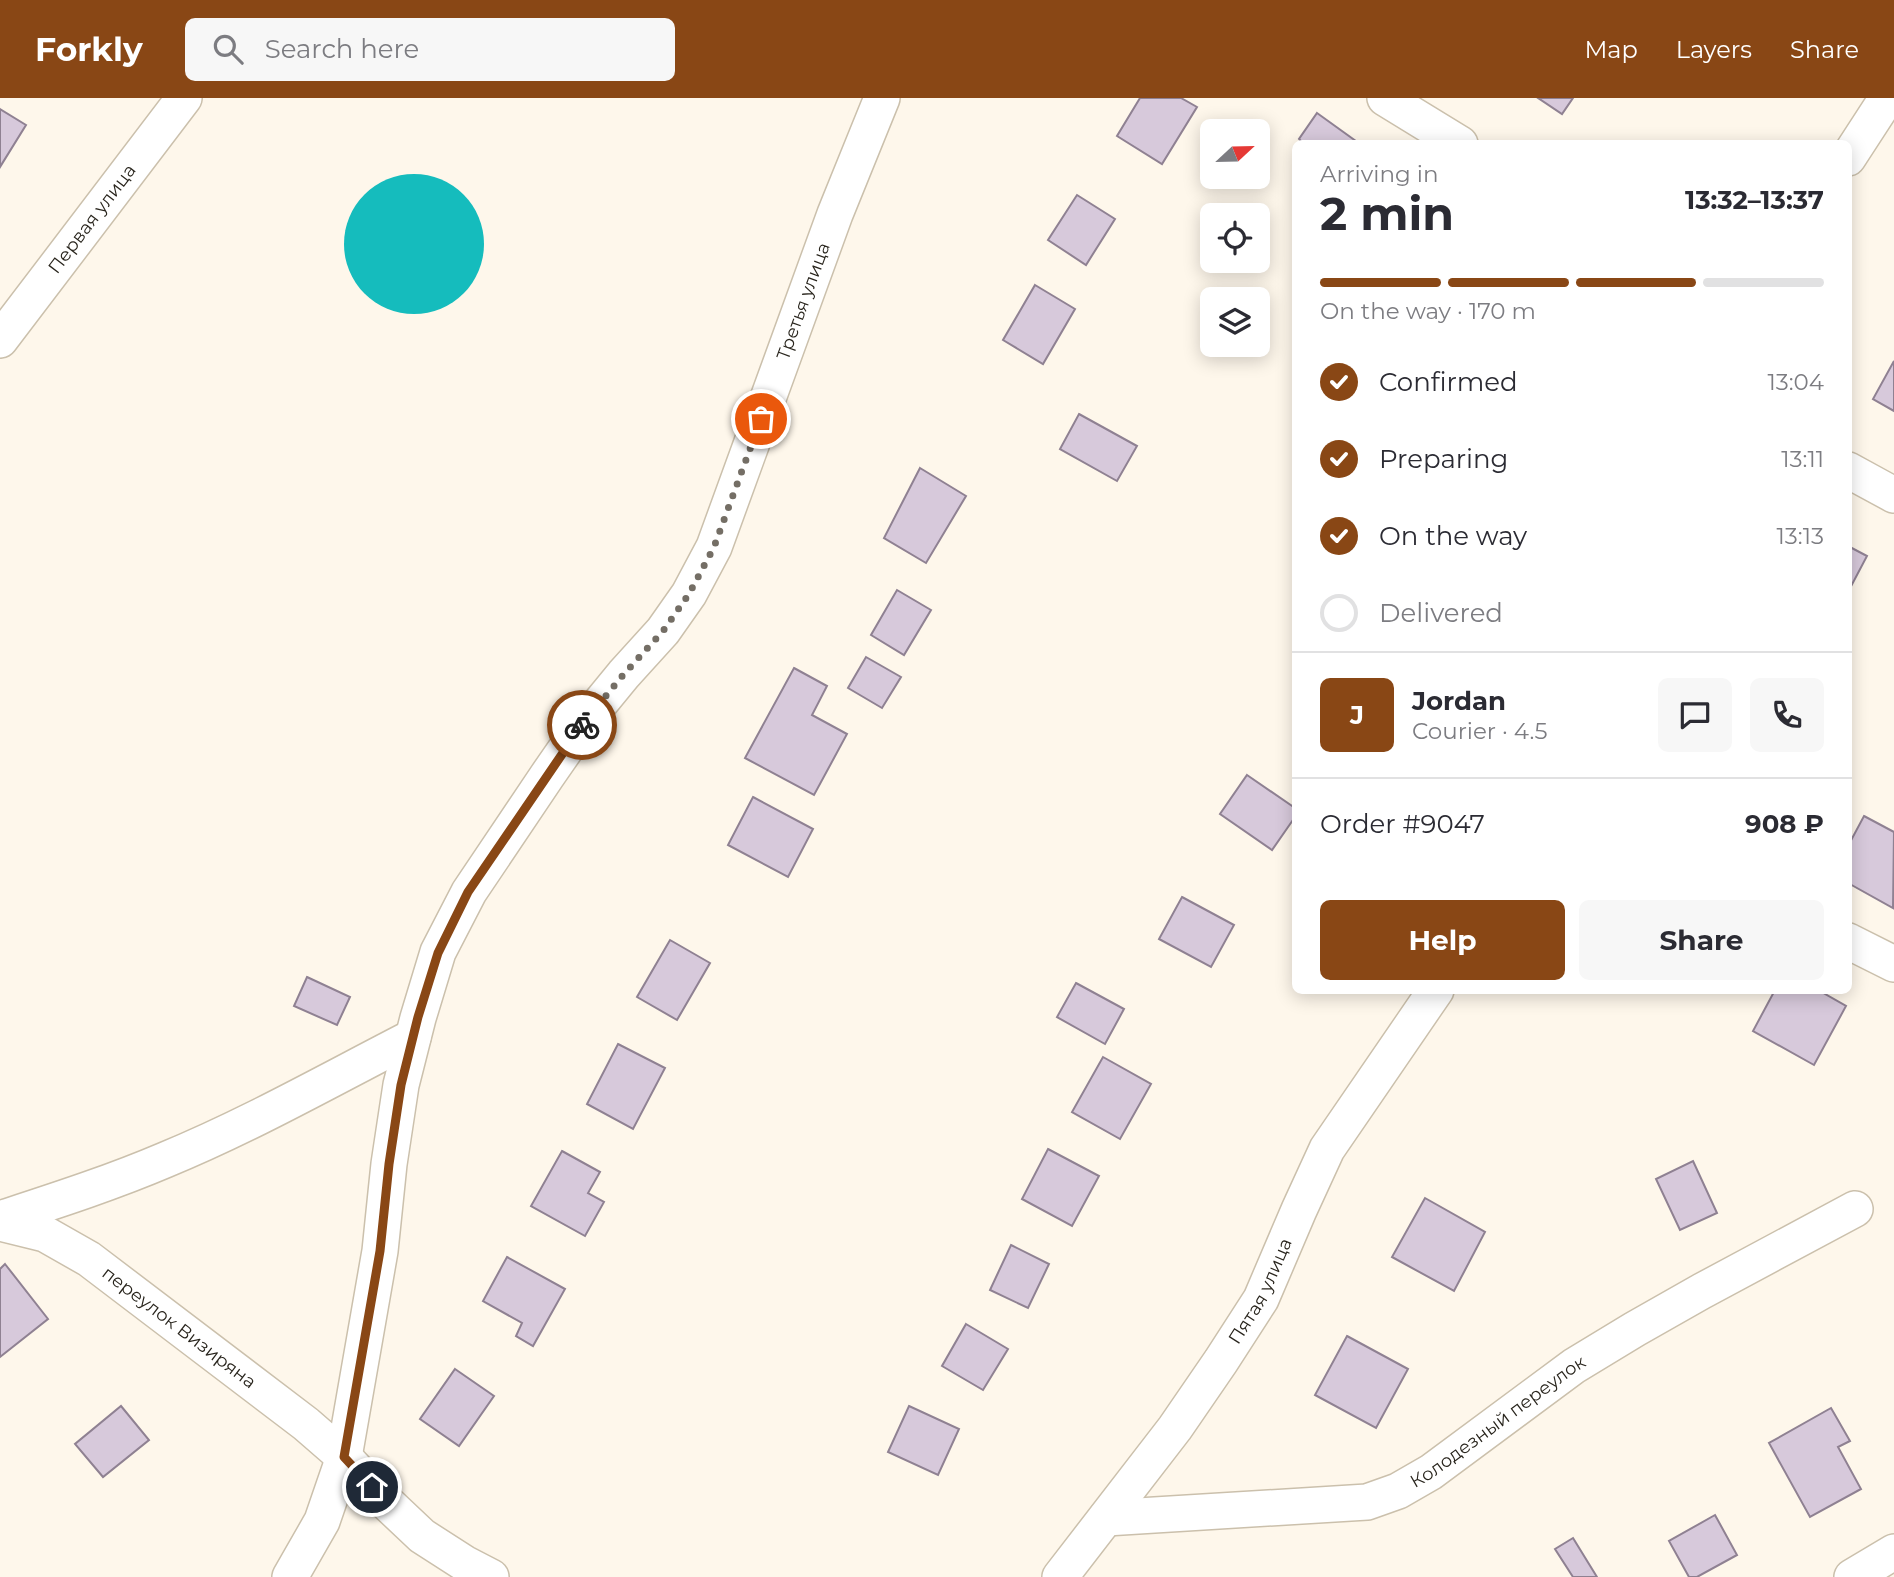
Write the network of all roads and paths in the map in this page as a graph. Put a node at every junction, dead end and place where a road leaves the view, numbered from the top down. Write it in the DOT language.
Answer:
graph roads {
  1 [pos="184,98"];
  2 [pos="882,98"];
  3 [pos="1385,98"];
  4 [pos="1887,98"];
  5 [pos="1453,140"];
  6 [pos="1852,152"];
  7 [pos="0,340"];
  8 [pos="1852,473"];
  9 [pos="1894,495"];
  10 [pos="1852,943"];
  11 [pos="1894,964"];
  12 [pos="1433,994"];
  13 [pos="413,1037"];
  14 [pos="1855,1209"];
  15 [pos="0,1221"];
  16 [pos="344,1457"];
  17 [pos="1106,1518"];
  18 [pos="1894,1552"];
  19 [pos="290,1577"];
  20 [pos="491,1577"];
  21 [pos="1060,1577"];
  22 [pos="1852,1577"];
  1 -- 7 [label="street, Первая улица"];
  2 -- 13 [label="street, Третья улица"];
  3 -- 5 [label="street"];
  4 -- 6 [label="street"];
  8 -- 9 [label="street"];
  10 -- 11 [label="street"];
  12 -- 17 [label="street, Пятая улица"];
  13 -- 15 [label="street"];
  13 -- 16 [label="street, Третья улица"];
  14 -- 17 [label="street, Колодезный переулок"];
  15 -- 16 [label="street, переулок Визиряна"];
  16 -- 19 [label="street, Третья улица"];
  16 -- 20 [label="street, переулок Визиряна"];
  17 -- 21 [label="street, Пятая улица"];
  18 -- 22 [label="street"];
}
